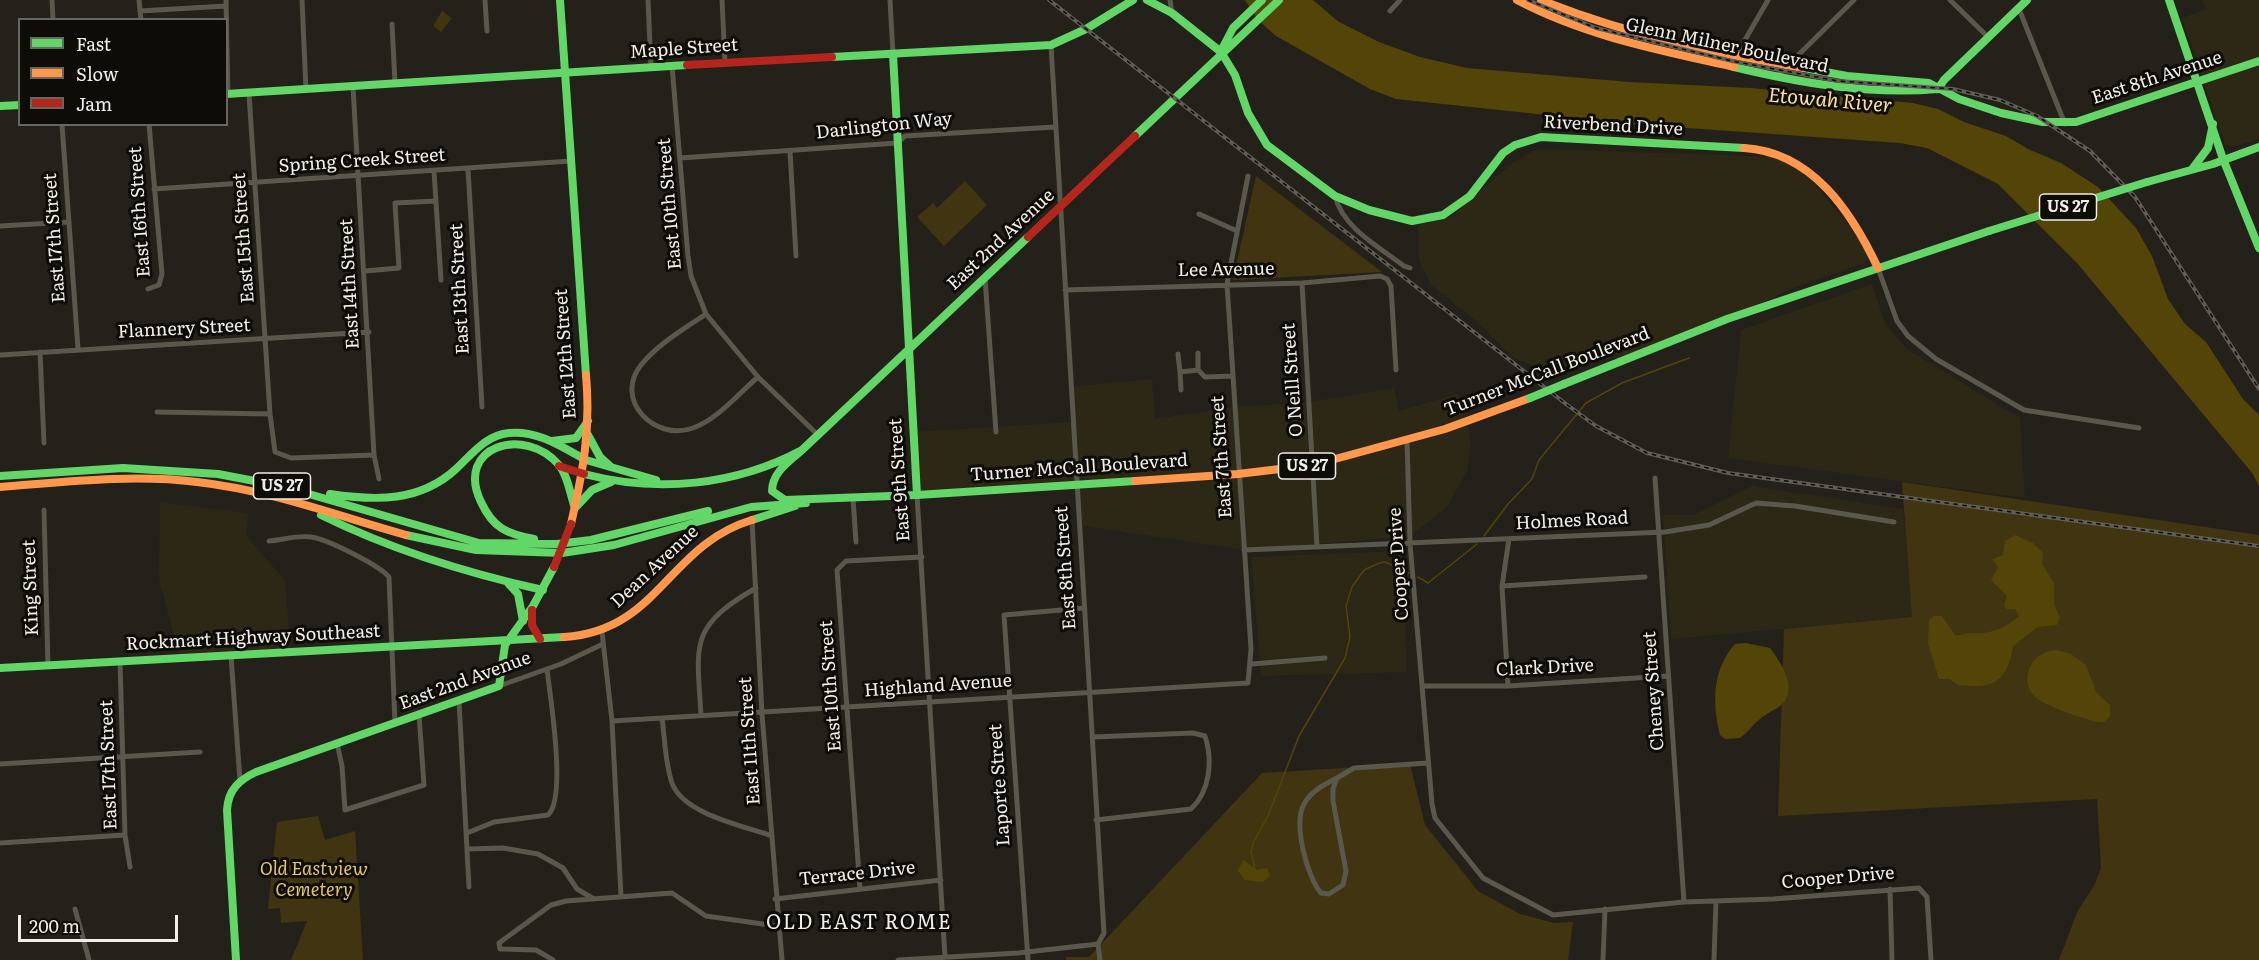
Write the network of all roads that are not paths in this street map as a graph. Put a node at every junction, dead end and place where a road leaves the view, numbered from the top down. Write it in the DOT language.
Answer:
graph roads {
  1 [pos="52,0"];
  2 [pos="139,0"];
  3 [pos="302,0"];
  4 [pos="485,0"];
  5 [pos="560,0"];
  6 [pos="648,0"];
  7 [pos="722,0"];
  8 [pos="890,0"];
  9 [pos="1133,0"];
  10 [pos="1147,0"];
  11 [pos="1170,0"];
  12 [pos="1262,0"];
  13 [pos="1279,0"];
  14 [pos="1401,0"];
  15 [pos="1517,0"];
  16 [pos="1541,0"];
  17 [pos="1768,0"];
  18 [pos="1854,0"];
  19 [pos="1950,0"];
  20 [pos="2027,0"];
  21 [pos="2169,0"];
  22 [pos="226,3"];
  23 [pos="2019,9"];
  24 [pos="140,11"];
  25 [pos="1390,11"];
  26 [pos="1172,13"];
  27 [pos="53,18"];
  28 [pos="141,18"];
  29 [pos="226,18"];
  30 [pos="392,24"];
  31 [pos="487,31"];
  32 [pos="1989,38"];
  33 [pos="1051,45"];
  34 [pos="1221,52"];
  35 [pos="893,54"];
  36 [pos="1735,56"];
  37 [pos="2259,61"];
  38 [pos="725,62"];
  39 [pos="672,66"];
  40 [pos="1730,66"];
  41 [pos="1785,66"];
  42 [pos="651,68"];
  43 [pos="564,72"];
  44 [pos="1777,76"];
  45 [pos="2198,82"];
  46 [pos="396,83"];
  47 [pos="353,87"];
  48 [pos="1938,89"];
  49 [pos="306,90"];
  50 [pos="228,94"];
  51 [pos="249,94"];
  52 [pos="18,105"];
  53 [pos="0,106"];
  54 [pos="2065,124"];
  55 [pos="2213,124"];
  56 [pos="62,126"];
  57 [pos="149,126"];
  58 [pos="1055,127"];
  59 [pos="897,143"];
  60 [pos="2259,147"];
  61 [pos="790,151"];
  62 [pos="680,158"];
  63 [pos="2223,159"];
  64 [pos="571,161"];
  65 [pos="2193,168"];
  66 [pos="468,169"];
  67 [pos="434,171"];
  68 [pos="359,176"];
  69 [pos="1248,176"];
  70 [pos="256,182"];
  71 [pos="154,189"];
  72 [pos="1335,196"];
  73 [pos="436,201"];
  74 [pos="1060,207"];
  75 [pos="1199,214"];
  76 [pos="69,222"];
  77 [pos="0,226"];
  78 [pos="1237,231"];
  79 [pos="2256,235"];
  80 [pos="2259,248"];
  81 [pos="796,256"];
  82 [pos="1410,268"];
  83 [pos="1878,268"];
  84 [pos="365,271"];
  85 [pos="985,278"];
  86 [pos="441,280"];
  87 [pos="1302,283"];
  88 [pos="1227,284"];
  89 [pos="148,289"];
  90 [pos="1065,290"];
  91 [pos="706,314"];
  92 [pos="369,332"];
  93 [pos="266,340"];
  94 [pos="78,349"];
  95 [pos="40,352"];
  96 [pos="909,352"];
  97 [pos="1198,353"];
  98 [pos="1178,354"];
  99 [pos="0,355"];
  100 [pos="1198,370"];
  101 [pos="1396,370"];
  102 [pos="1180,372"];
  103 [pos="1232,376"];
  104 [pos="758,377"];
  105 [pos="1181,390"];
  106 [pos="482,407"];
  107 [pos="157,412"];
  108 [pos="270,414"];
  109 [pos="588,421"];
  110 [pos="2139,428"];
  111 [pos="996,432"];
  112 [pos="588,435"];
  113 [pos="819,436"];
  114 [pos="1407,440"];
  115 [pos="549,441"];
  116 [pos="44,443"];
  117 [pos="802,450"];
  118 [pos="374,455"];
  119 [pos="586,460"];
  120 [pos="1313,465"];
  121 [pos="559,466"];
  122 [pos="612,468"];
  123 [pos="584,474"];
  124 [pos="1238,474"];
  125 [pos="0,476"];
  126 [pos="1655,478"];
  127 [pos="379,479"];
  128 [pos="613,482"];
  129 [pos="665,482"];
  130 [pos="1075,484"];
  131 [pos="281,486"];
  132 [pos="0,487"];
  133 [pos="917,495"];
  134 [pos="853,498"];
  135 [pos="821,499"];
  136 [pos="785,500"];
  137 [pos="806,502"];
  138 [pos="302,505"];
  139 [pos="576,508"];
  140 [pos="44,510"];
  141 [pos="752,520"];
  142 [pos="1894,522"];
  143 [pos="1658,531"];
  144 [pos="1509,539"];
  145 [pos="269,541"];
  146 [pos="856,542"];
  147 [pos="1410,543"];
  148 [pos="557,544"];
  149 [pos="1317,546"];
  150 [pos="1244,550"];
  151 [pos="922,557"];
  152 [pos="1645,577"];
  153 [pos="508,583"];
  154 [pos="1502,586"];
  155 [pos="756,588"];
  156 [pos="543,590"];
  157 [pos="533,606"];
  158 [pos="1084,608"];
  159 [pos="523,621"];
  160 [pos="602,632"];
  161 [pos="540,639"];
  162 [pos="508,640"];
  163 [pos="603,644"];
  164 [pos="391,647"];
  165 [pos="231,656"];
  166 [pos="1325,658"];
  167 [pos="120,662"];
  168 [pos="1252,664"];
  169 [pos="48,666"];
  170 [pos="0,668"];
  171 [pos="547,669"];
  172 [pos="1668,676"];
  173 [pos="499,686"];
  174 [pos="1423,686"];
  175 [pos="1508,686"];
  176 [pos="1089,691"];
  177 [pos="1009,697"];
  178 [pos="459,701"];
  179 [pos="931,701"];
  180 [pos="848,706"];
  181 [pos="762,714"];
  182 [pos="701,715"];
  183 [pos="419,716"];
  184 [pos="662,718"];
  185 [pos="612,721"];
  186 [pos="395,724"];
  187 [pos="1093,737"];
  188 [pos="337,743"];
  189 [pos="200,752"];
  190 [pos="125,756"];
  191 [pos="1428,763"];
  192 [pos="0,764"];
  193 [pos="1337,778"];
  194 [pos="240,781"];
  195 [pos="1096,820"];
  196 [pos="467,833"];
  197 [pos="125,835"];
  198 [pos="772,836"];
  199 [pos="0,843"];
  200 [pos="467,849"];
  201 [pos="130,867"];
  202 [pos="941,880"];
  203 [pos="469,887"];
  204 [pos="860,889"];
  205 [pos="1890,889"];
  206 [pos="621,896"];
  207 [pos="776,898"];
  208 [pos="594,899"];
  209 [pos="1716,901"];
  210 [pos="1684,902"];
  211 [pos="75,909"];
  212 [pos="1605,909"];
  213 [pos="777,926"];
  214 [pos="1098,944"];
  215 [pos="1027,952"];
  216 [pos="945,957"];
  217 [pos="89,960"];
  218 [pos="236,960"];
  219 [pos="553,960"];
  220 [pos="782,960"];
  221 [pos="898,960"];
  222 [pos="1028,960"];
  223 [pos="1100,960"];
  224 [pos="1603,960"];
  225 [pos="1714,960"];
  226 [pos="1892,960"];
  227 [pos="1932,960"];
  1 -- 27 [label="street"];
  2 -- 24 [label="street"];
  3 -- 49 [label="street"];
  4 -- 31 [label="street"];
  5 -- 43 [label="main road, East 12th Street"];
  6 -- 42 [label="street"];
  7 -- 38 [label="street"];
  8 -- 35 [label="street, East 9th Street"];
  9 -- 33 [label="main road, Maple Street"];
  10 -- 26 [label="main road"];
  11 -- 26 [label="street"];
  12 -- 34 [label="main road, East 2nd Avenue"];
  13 -- 34 [label="main road, East 2nd Avenue"];
  14 -- 25 [label="street"];
  15 -- 40 [label="main road, Glenn Milner Boulevard"];
  16 -- 36 [label="main road, Glenn Milner Boulevard"];
  17 -- 36 [label="street"];
  18 -- 41 [label="street"];
  19 -- 32 [label="street"];
  20 -- 23 [label="main road"];
  21 -- 45 [label="main road"];
  22 -- 24 [label="street"];
  22 -- 29 [label="street"];
  23 -- 32 [label="main road"];
  23 -- 54 [label="street"];
  24 -- 28 [label="street"];
  26 -- 34 [label="main road"];
  30 -- 46 [label="street"];
  32 -- 48 [label="main road"];
  33 -- 35 [label="main road, Maple Street"];
  33 -- 58 [label="street, East 8th Street"];
  34 -- 72 [label="main road, Riverbend Drive"];
  34 -- 74 [label="main road, East 2nd Avenue"];
  35 -- 38 [label="main road, Maple Street"];
  35 -- 59 [label="main road, East 9th Street"];
  36 -- 40 [label="street"];
  36 -- 41 [label="main road, Glenn Milner Boulevard"];
  37 -- 45 [label="main road, East 8th Avenue"];
  38 -- 39 [label="main road, Maple Street"];
  39 -- 42 [label="main road, Maple Street"];
  39 -- 62 [label="street, East 10th Street"];
  40 -- 44 [label="main road, Glenn Milner Boulevard"];
  41 -- 44 [label="street"];
  41 -- 48 [label="main road, Glenn Milner Boulevard"];
  42 -- 43 [label="main road, Maple Street"];
  43 -- 46 [label="main road, Maple Street"];
  43 -- 64 [label="main road, East 12th Street"];
  44 -- 48 [label="main road, Glenn Milner Boulevard"];
  45 -- 54 [label="main road, East 8th Avenue"];
  45 -- 55 [label="main road"];
  46 -- 47 [label="main road, Maple Street"];
  47 -- 49 [label="main road, Maple Street"];
  47 -- 68 [label="street, East 14th Street"];
  48 -- 54 [label="main road, Glenn Milner Boulevard"];
  49 -- 51 [label="main road, Maple Street"];
  50 -- 51 [label="main road, Maple Street"];
  51 -- 70 [label="street, East 15th Street"];
  52 -- 53 [label="main road"];
  55 -- 63 [label="main road"];
  55 -- 65 [label="main road"];
  56 -- 76 [label="street, East 17th Street"];
  57 -- 71 [label="street, East 16th Street"];
  58 -- 59 [label="street, Darlington Way"];
  58 -- 74 [label="street, East 8th Street"];
  59 -- 61 [label="street, Darlington Way"];
  59 -- 96 [label="main road, East 9th Street"];
  60 -- 63 [label="main road, Turner McCall Boulevard / US 27"];
  61 -- 62 [label="street, Darlington Way"];
  61 -- 81 [label="street"];
  62 -- 91 [label="street, East 10th Street"];
  63 -- 65 [label="main road, Turner McCall Boulevard / US 27"];
  63 -- 79 [label="main road"];
  64 -- 66 [label="street, Spring Creek Street"];
  64 -- 109 [label="main road, East 12th Street"];
  65 -- 83 [label="main road, Turner McCall Boulevard / US 27, bridge"];
  66 -- 67 [label="street, Spring Creek Street"];
  66 -- 106 [label="street, East 13th Street"];
  67 -- 68 [label="street, Spring Creek Street"];
  67 -- 73 [label="street"];
  68 -- 70 [label="street, Spring Creek Street"];
  68 -- 84 [label="street, East 14th Street"];
  69 -- 78 [label="street, East 7th Street"];
  70 -- 71 [label="street, Spring Creek Street"];
  70 -- 93 [label="street, East 15th Street"];
  71 -- 89 [label="street, East 16th Street"];
  72 -- 82 [label="street"];
  72 -- 83 [label="main road, Riverbend Drive"];
  73 -- 84 [label="street"];
  73 -- 86 [label="street"];
  74 -- 85 [label="main road, East 2nd Avenue"];
  74 -- 90 [label="street, East 8th Street"];
  75 -- 78 [label="street"];
  76 -- 77 [label="street"];
  76 -- 94 [label="street, East 17th Street"];
  78 -- 88 [label="street, East 7th Street"];
  79 -- 80 [label="main road"];
  83 -- 110 [label="street"];
  83 -- 114 [label="main road, Turner McCall Boulevard / US 27, bridge"];
  84 -- 92 [label="street, East 14th Street"];
  85 -- 96 [label="main road, East 2nd Avenue"];
  85 -- 111 [label="street"];
  87 -- 88 [label="street, Lee Avenue"];
  87 -- 101 [label="street, Lee Avenue"];
  87 -- 120 [label="street, O Neill Street"];
  88 -- 90 [label="street, Lee Avenue"];
  88 -- 103 [label="street, East 7th Street"];
  90 -- 130 [label="street, East 8th Street"];
  91 -- 104 [label="street, East 10th Street"];
  91 -- 104 [label="street"];
  92 -- 93 [label="street, Flannery Street"];
  92 -- 118 [label="street, East 14th Street"];
  93 -- 94 [label="street, Flannery Street"];
  93 -- 108 [label="street, East 15th Street"];
  94 -- 95 [label="street, Flannery Street"];
  95 -- 99 [label="street, Flannery Street"];
  95 -- 116 [label="street"];
  96 -- 113 [label="main road, East 2nd Avenue"];
  96 -- 133 [label="main road, East 9th Street"];
  97 -- 100 [label="street"];
  98 -- 102 [label="street"];
  100 -- 102 [label="street"];
  100 -- 103 [label="street"];
  102 -- 105 [label="street"];
  103 -- 124 [label="street, East 7th Street"];
  104 -- 113 [label="street, East 10th Street"];
  107 -- 108 [label="street"];
  108 -- 118 [label="street, East 15th Street"];
  109 -- 112 [label="main road, East 12th Street"];
  109 -- 115 [label="main road"];
  112 -- 119 [label="main road, East 12th Street"];
  112 -- 122 [label="main road"];
  113 -- 117 [label="main road, East 2nd Avenue"];
  114 -- 120 [label="main road, Turner McCall Boulevard / US 27"];
  114 -- 147 [label="street, Cooper Drive"];
  115 -- 119 [label="main road"];
  115 -- 131 [label="main road"];
  117 -- 129 [label="main road"];
  117 -- 136 [label="main road"];
  118 -- 127 [label="street, East 14th Street"];
  119 -- 122 [label="main road"];
  119 -- 123 [label="main road, East 12th Street"];
  120 -- 124 [label="main road, Turner McCall Boulevard / US 27"];
  120 -- 149 [label="street, O Neill Street"];
  121 -- 123 [label="main road"];
  121 -- 139 [label="main road"];
  121 -- 148 [label="main road"];
  122 -- 129 [label="main road"];
  123 -- 128 [label="main road"];
  123 -- 139 [label="main road, East 12th Street"];
  124 -- 130 [label="main road, Turner McCall Boulevard / US 27"];
  124 -- 150 [label="street, East 7th Street"];
  125 -- 131 [label="main road, Turner McCall Boulevard / US 27"];
  126 -- 143 [label="street, Cheney Street"];
  128 -- 129 [label="main road"];
  128 -- 139 [label="main road"];
  130 -- 133 [label="main road, Turner McCall Boulevard / US 27"];
  130 -- 158 [label="street, East 8th Street"];
  131 -- 148 [label="main road, Turner McCall Boulevard / US 27"];
  132 -- 138 [label="main road, Turner McCall Boulevard / US 27"];
  133 -- 134 [label="main road, Turner McCall Boulevard / US 27"];
  133 -- 151 [label="street, East 9th Street"];
  134 -- 135 [label="main road, Turner McCall Boulevard / US 27"];
  134 -- 146 [label="street"];
  135 -- 136 [label="main road, Turner McCall Boulevard / US 27"];
  135 -- 137 [label="main road, Turner McCall Boulevard / US 27"];
  136 -- 148 [label="main road, Turner McCall Boulevard / US 27"];
  137 -- 138 [label="main road, Turner McCall Boulevard / US 27"];
  137 -- 141 [label="main road, Dean Avenue"];
  138 -- 153 [label="main road"];
  139 -- 156 [label="main road, East 12th Street, bridge"];
  140 -- 169 [label="street, King Street"];
  141 -- 155 [label="street, East 11th Street"];
  141 -- 160 [label="main road, Dean Avenue"];
  142 -- 143 [label="street, Holmes Road"];
  143 -- 144 [label="street, Holmes Road"];
  143 -- 172 [label="street, Cheney Street"];
  144 -- 147 [label="street, Holmes Road"];
  144 -- 154 [label="street"];
  145 -- 164 [label="street"];
  147 -- 149 [label="street, Holmes Road"];
  147 -- 174 [label="street, Cooper Drive"];
  149 -- 150 [label="street, Holmes Road"];
  150 -- 168 [label="street, East 7th Street"];
  151 -- 179 [label="street, East 9th Street"];
  151 -- 180 [label="street, East 10th Street"];
  152 -- 154 [label="street"];
  153 -- 156 [label="main road"];
  153 -- 159 [label="main road"];
  154 -- 175 [label="street"];
  155 -- 181 [label="street, East 11th Street"];
  155 -- 182 [label="street"];
  156 -- 157 [label="main road, East 12th Street"];
  157 -- 159 [label="main road, East 12th Street"];
  157 -- 161 [label="main road"];
  158 -- 176 [label="street, East 8th Street"];
  158 -- 177 [label="street, Laporte Street"];
  159 -- 162 [label="main road, East 12th Street"];
  160 -- 161 [label="main road, Dean Avenue"];
  160 -- 163 [label="street"];
  161 -- 162 [label="main road, Dean Avenue"];
  162 -- 164 [label="main road, Rockmart Highway Southeast"];
  162 -- 173 [label="main road, East 12th Street"];
  163 -- 171 [label="street, East 2nd Avenue"];
  163 -- 185 [label="street"];
  164 -- 165 [label="main road, Rockmart Highway Southeast"];
  164 -- 186 [label="street"];
  165 -- 167 [label="main road, Rockmart Highway Southeast"];
  165 -- 194 [label="street"];
  166 -- 168 [label="street"];
  167 -- 169 [label="main road, Rockmart Highway Southeast"];
  167 -- 190 [label="street, East 17th Street"];
  168 -- 176 [label="street, Highland Avenue"];
  169 -- 170 [label="main road, Rockmart Highway Southeast"];
  171 -- 173 [label="street, East 2nd Avenue"];
  171 -- 196 [label="street"];
  172 -- 175 [label="street, Clark Drive"];
  172 -- 210 [label="street, Cheney Street"];
  173 -- 178 [label="main road, East 2nd Avenue"];
  174 -- 175 [label="street, Clark Drive"];
  174 -- 191 [label="street, Cooper Drive"];
  176 -- 177 [label="street, Highland Avenue"];
  176 -- 187 [label="street, East 8th Street"];
  177 -- 179 [label="street, Highland Avenue"];
  177 -- 215 [label="street, Laporte Street"];
  178 -- 183 [label="main road, East 2nd Avenue"];
  178 -- 196 [label="street"];
  179 -- 180 [label="street, Highland Avenue"];
  179 -- 202 [label="street, East 9th Street"];
  180 -- 181 [label="street, Highland Avenue"];
  180 -- 204 [label="street, East 10th Street"];
  181 -- 182 [label="street, Highland Avenue"];
  181 -- 198 [label="street, East 11th Street"];
  182 -- 184 [label="street, Highland Avenue"];
  183 -- 186 [label="main road, East 2nd Avenue"];
  183 -- 188 [label="street"];
  184 -- 185 [label="street, Highland Avenue"];
  184 -- 198 [label="street"];
  185 -- 206 [label="street"];
  186 -- 188 [label="main road, East 2nd Avenue"];
  187 -- 195 [label="street, East 8th Street"];
  187 -- 195 [label="street"];
  188 -- 194 [label="main road, East 2nd Avenue"];
  189 -- 190 [label="street"];
  190 -- 192 [label="street"];
  190 -- 197 [label="street, East 17th Street"];
  191 -- 193 [label="street"];
  191 -- 212 [label="street, Cooper Drive"];
  193 -- 193 [label="street"];
  194 -- 218 [label="main road"];
  195 -- 214 [label="street, East 8th Street"];
  196 -- 200 [label="street"];
  197 -- 199 [label="street"];
  197 -- 201 [label="street, East 17th Street"];
  198 -- 207 [label="street, East 11th Street"];
  200 -- 203 [label="street"];
  200 -- 208 [label="street"];
  202 -- 204 [label="street, Terrace Drive"];
  202 -- 216 [label="street, East 9th Street"];
  204 -- 207 [label="street, Terrace Drive"];
  205 -- 209 [label="street, Cooper Drive"];
  205 -- 226 [label="street"];
  205 -- 227 [label="street, Cooper Drive"];
  206 -- 208 [label="street"];
  206 -- 213 [label="street"];
  207 -- 213 [label="street, East 11th Street"];
  208 -- 219 [label="street"];
  209 -- 210 [label="street, Cooper Drive"];
  209 -- 225 [label="street"];
  210 -- 212 [label="street, Cooper Drive"];
  211 -- 217 [label="street"];
  212 -- 224 [label="street"];
  213 -- 220 [label="street, East 11th Street"];
  214 -- 215 [label="street"];
  214 -- 223 [label="street, East 8th Street"];
  215 -- 216 [label="street"];
  215 -- 222 [label="street, Laporte Street"];
  216 -- 221 [label="street"];
}
